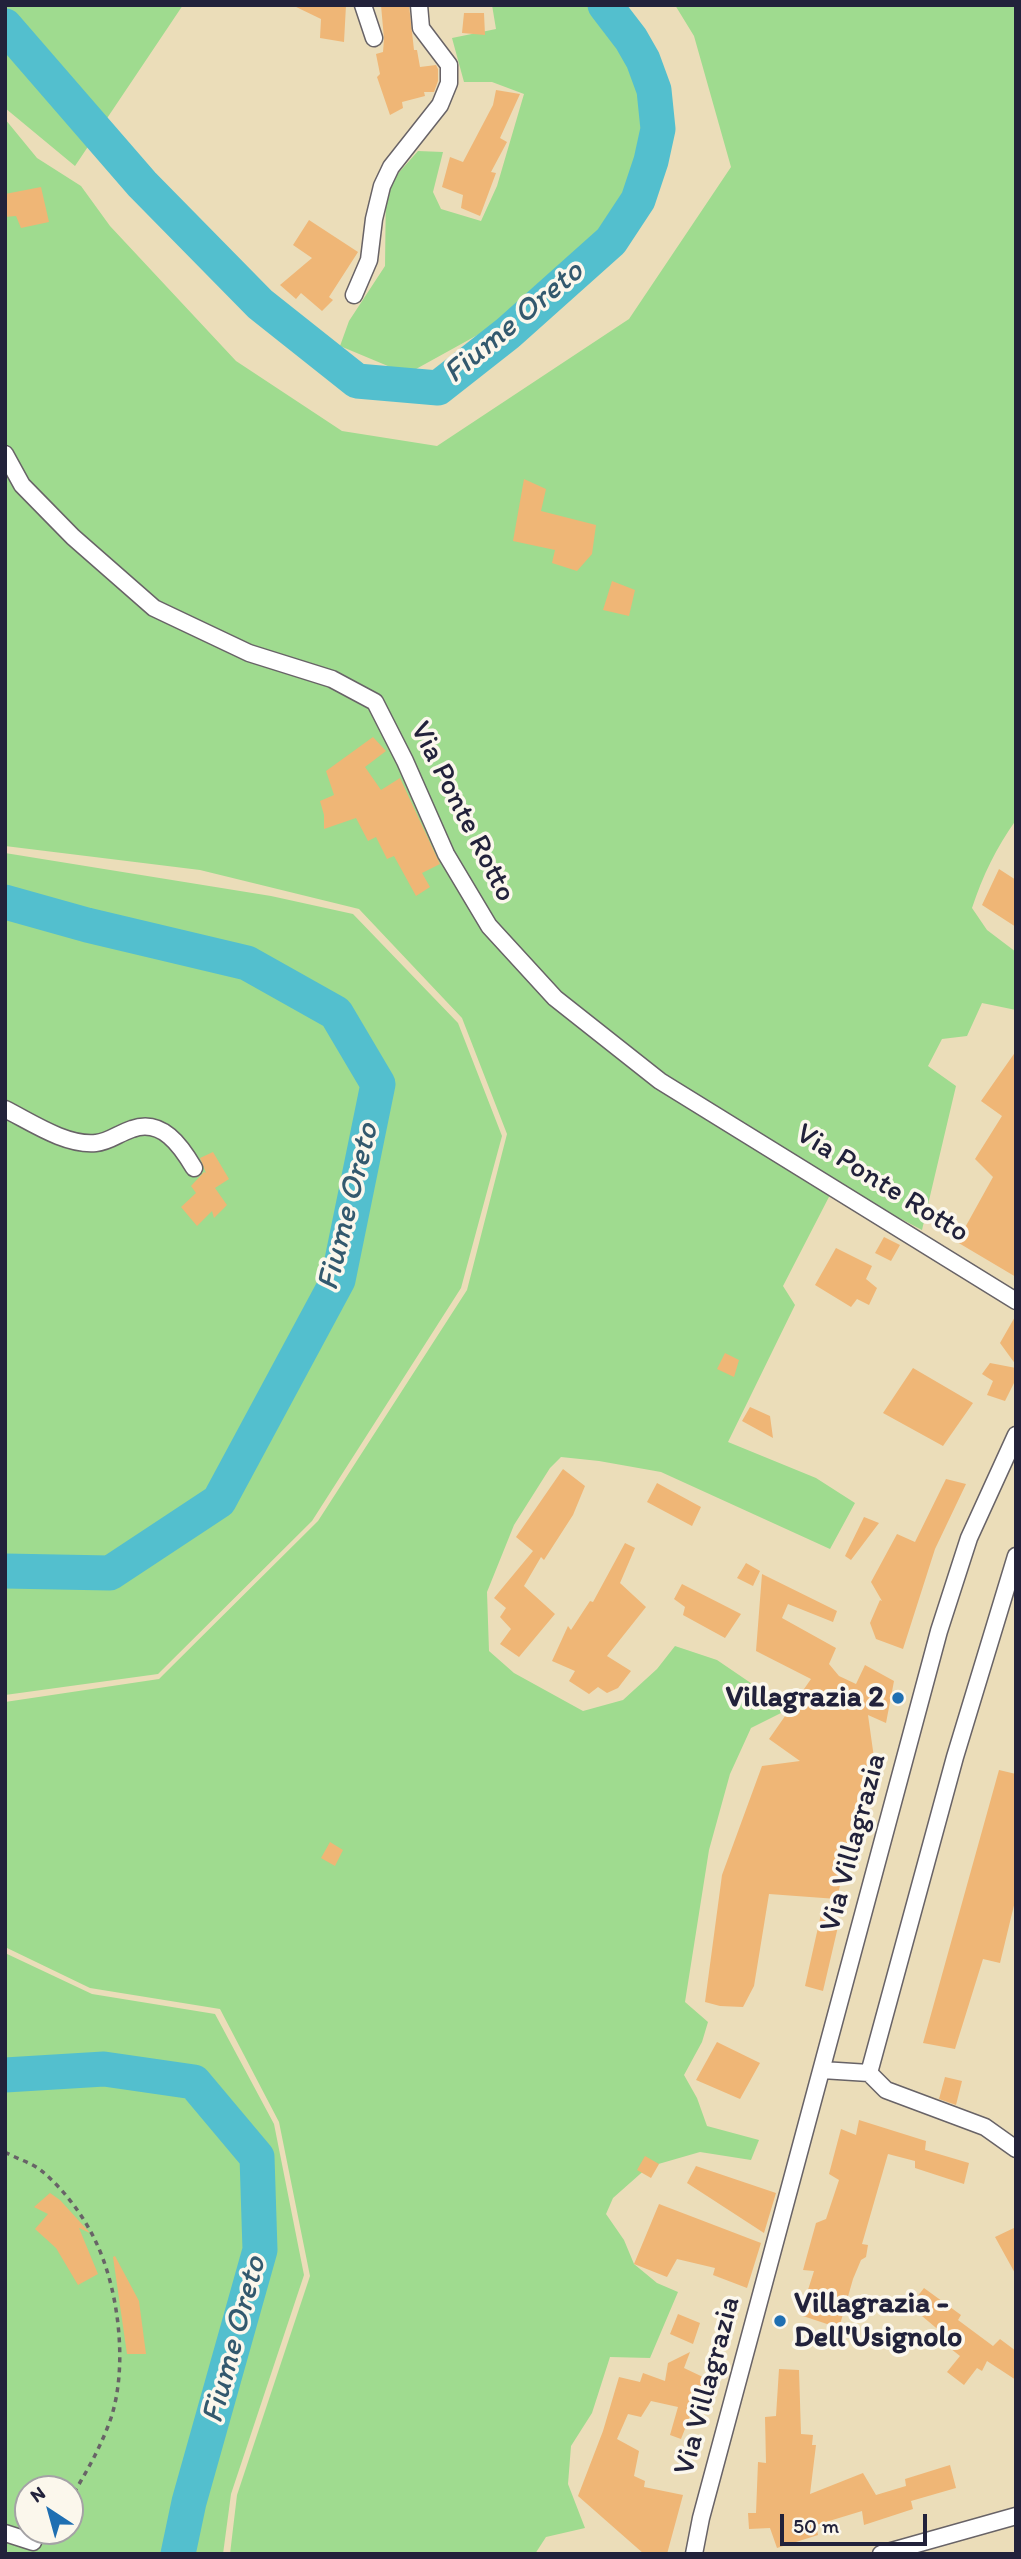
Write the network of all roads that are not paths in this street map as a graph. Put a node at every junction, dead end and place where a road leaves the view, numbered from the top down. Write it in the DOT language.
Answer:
graph roads {
  1 [pos="363,5"];
  2 [pos="419,5"];
  3 [pos="374,38"];
  4 [pos="354,295"];
  5 [pos="5,454"];
  6 [pos="5,1108"];
  7 [pos="194,1168"];
  8 [pos="1016,1301"];
  9 [pos="1016,1436"];
  10 [pos="1016,1556"];
  11 [pos="822,2070"];
  12 [pos="869,2073"];
  13 [pos="1016,2149"];
  14 [pos="1016,2516"];
  15 [pos="694,2554"];
  16 [pos="881,2554"];
  1 -- 3 [label="street"];
  2 -- 4 [label="street"];
  5 -- 8 [label="street, Via Ponte Rotto"];
  6 -- 7 [label="street"];
  9 -- 11 [label="street, Via Villagrazia"];
  10 -- 12 [label="street"];
  11 -- 12 [label="street"];
  11 -- 15 [label="street, Via Villagrazia"];
  12 -- 13 [label="street"];
  14 -- 16 [label="street"];
}
